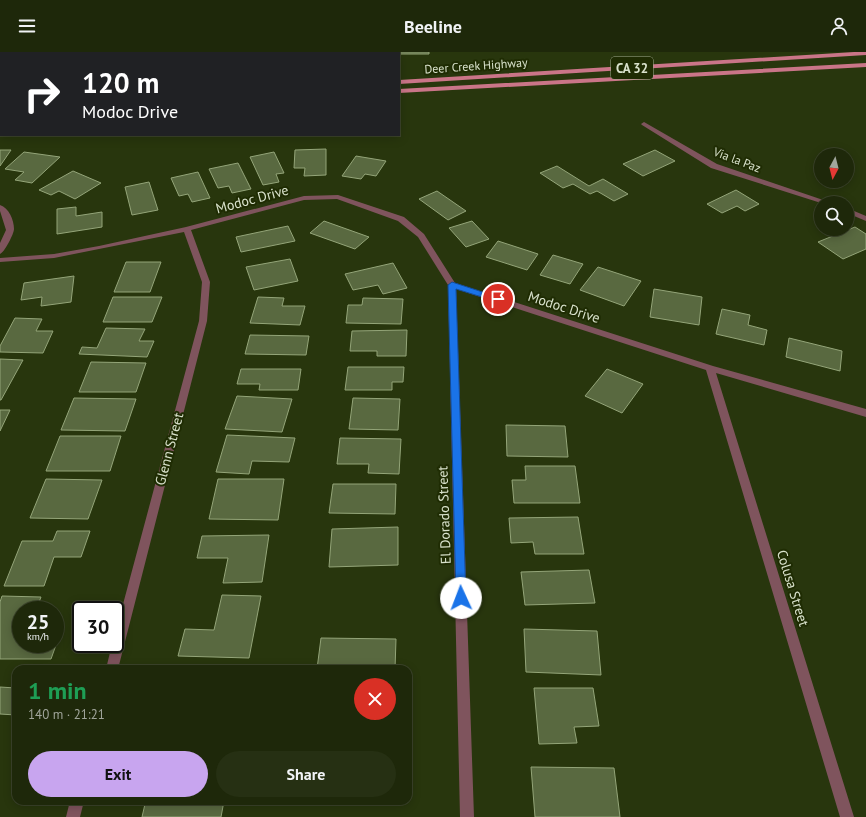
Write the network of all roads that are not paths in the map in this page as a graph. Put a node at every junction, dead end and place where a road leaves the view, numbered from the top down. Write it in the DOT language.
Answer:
graph roads {
  1 [pos="89,52"];
  2 [pos="104,52"];
  3 [pos="866,53"];
  4 [pos="866,65"];
  5 [pos="400,82"];
  6 [pos="400,91"];
  7 [pos="644,124"];
  8 [pos="814,198"];
  9 [pos="0,207"];
  10 [pos="854,213"];
  11 [pos="866,219"];
  12 [pos="187,230"];
  13 [pos="0,252"];
  14 [pos="0,260"];
  15 [pos="452,285"];
  16 [pos="710,368"];
  17 [pos="866,413"];
  18 [pos="113,665"];
  19 [pos="76,805"];
  20 [pos="73,817"];
  21 [pos="467,817"];
  22 [pos="847,817"];
  1 -- 2 [label="street"];
  3 -- 5 [label="main road, Deer Creek Highway / CA 32"];
  4 -- 6 [label="main road, Deer Creek Highway / CA 32"];
  7 -- 8 [label="street, Via la Paz"];
  9 -- 13 [label="street"];
  10 -- 11 [label="street"];
  12 -- 14 [label="street, Modoc Drive"];
  12 -- 15 [label="street, Modoc Drive"];
  12 -- 18 [label="street, Glenn Street"];
  15 -- 16 [label="street, Modoc Drive"];
  15 -- 21 [label="street, El Dorado Street"];
  16 -- 17 [label="street, Modoc Drive"];
  16 -- 22 [label="street, Colusa Street"];
  19 -- 20 [label="street"];
}
